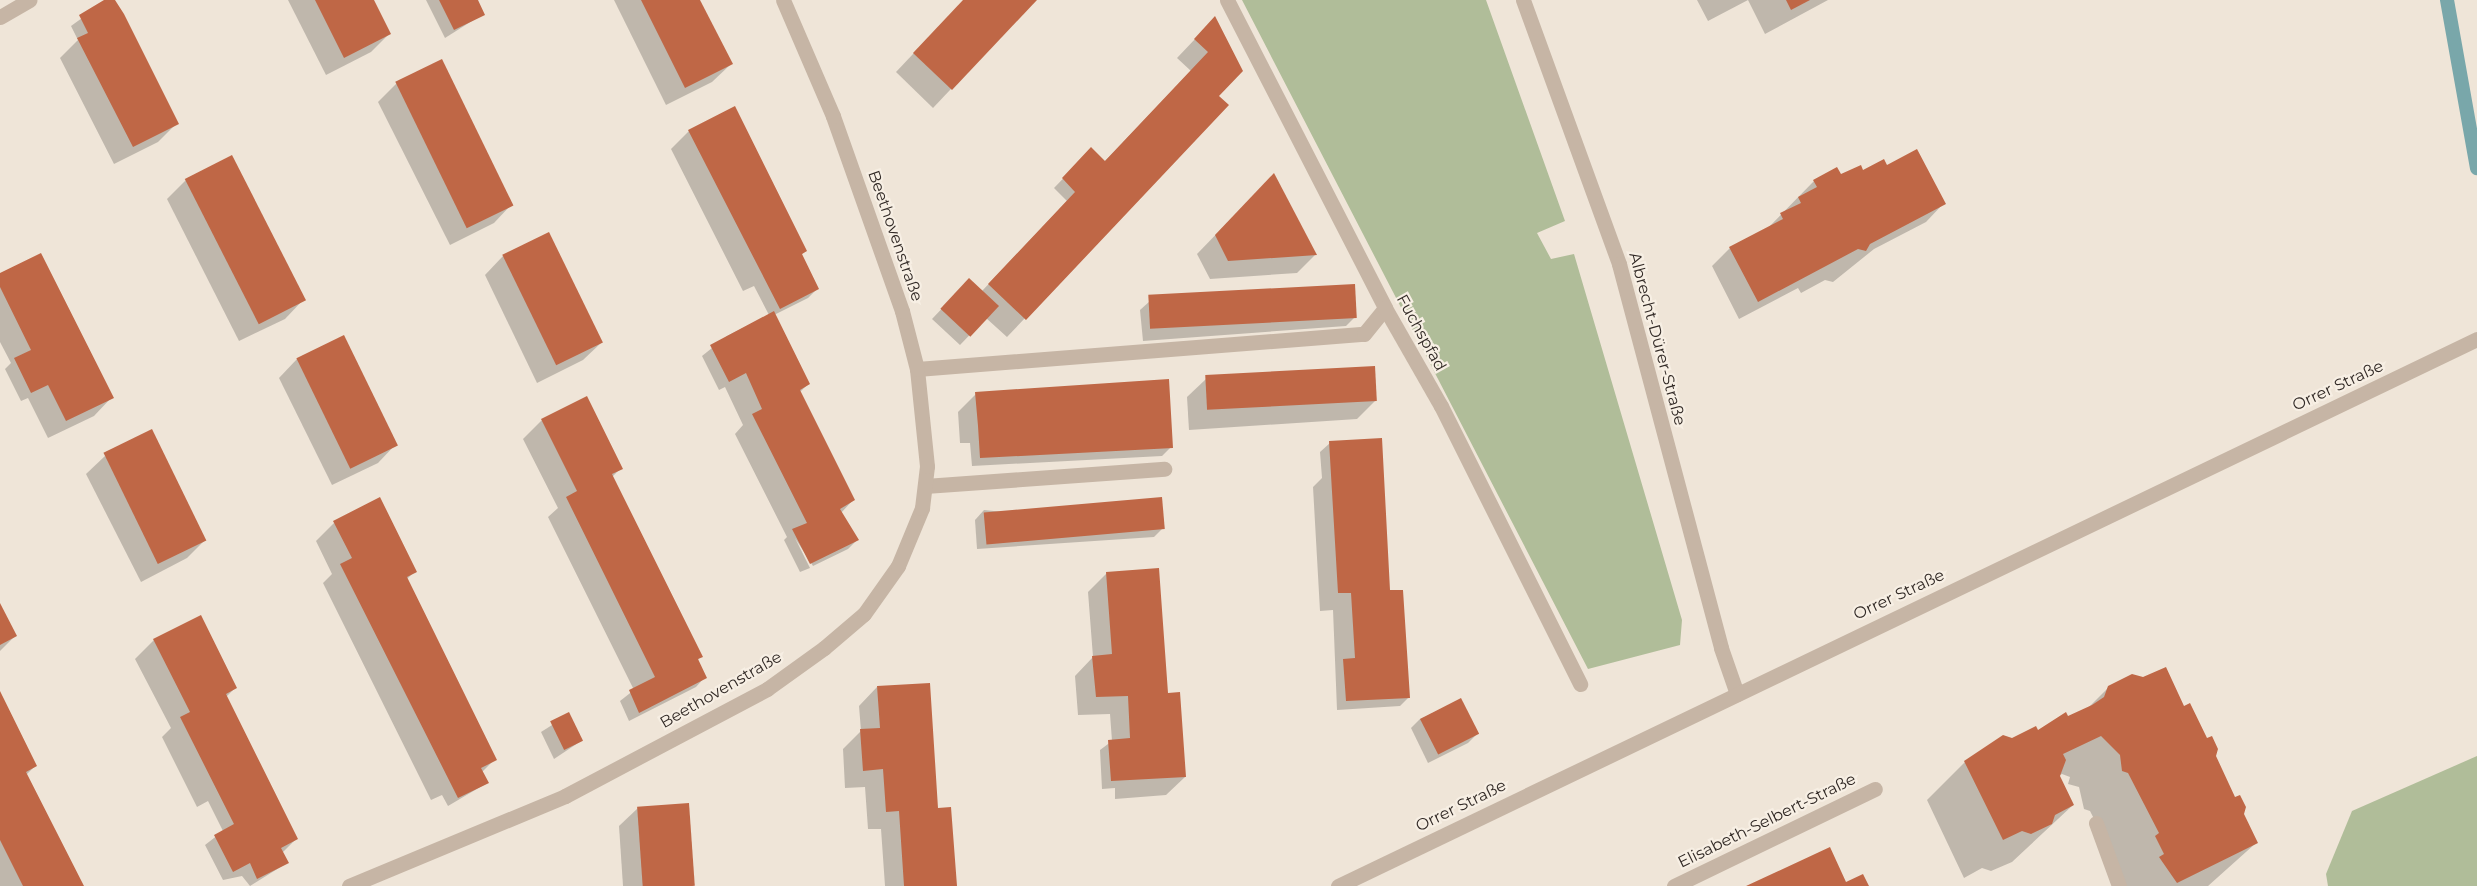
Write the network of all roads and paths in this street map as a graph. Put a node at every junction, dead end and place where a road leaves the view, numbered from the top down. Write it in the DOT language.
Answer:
graph roads {
  1 [pos="29,0"];
  2 [pos="783,0"];
  3 [pos="1227,0"];
  4 [pos="1523,0"];
  5 [pos="0,17"];
  6 [pos="1385,308"];
  7 [pos="2477,339"];
  8 [pos="917,369"];
  9 [pos="1164,469"];
  10 [pos="925,486"];
  11 [pos="1580,684"];
  12 [pos="1737,694"];
  13 [pos="1875,789"];
  14 [pos="2096,823"];
  15 [pos="349,886"];
  16 [pos="1338,886"];
  17 [pos="1674,886"];
  18 [pos="2119,886"];
  1 -- 5 [label="street"];
  2 -- 8 [label="street, Beethovenstraße"];
  3 -- 6 [label="street, Fuchspfad"];
  4 -- 12 [label="street, Albrecht-Dürer-Straße"];
  6 -- 8 [label="street"];
  6 -- 11 [label="street, Fuchspfad"];
  7 -- 12 [label="street, Orrer Straße"];
  8 -- 10 [label="street, Beethovenstraße"];
  9 -- 10 [label="street"];
  10 -- 15 [label="street, Beethovenstraße"];
  12 -- 16 [label="street, Orrer Straße"];
  13 -- 17 [label="street, Elisabeth-Selbert-Straße"];
  14 -- 18 [label="street"];
}
